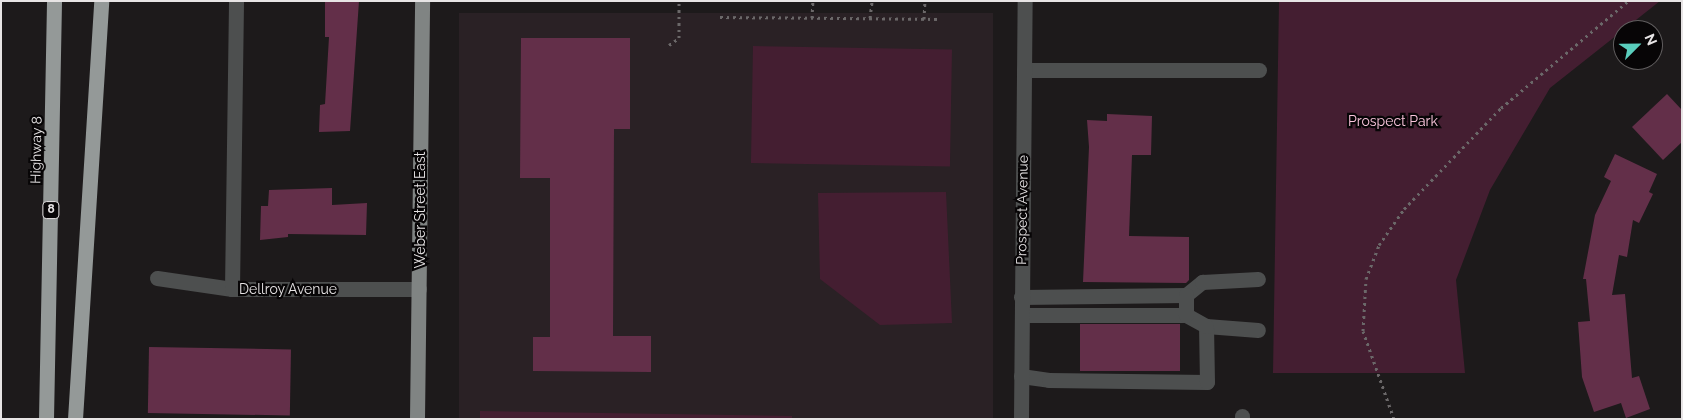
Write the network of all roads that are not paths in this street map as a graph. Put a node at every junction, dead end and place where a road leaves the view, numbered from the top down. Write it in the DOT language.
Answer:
graph roads {
  1 [pos="54,1"];
  2 [pos="101,1"];
  3 [pos="236,1"];
  4 [pos="422,1"];
  5 [pos="1025,1"];
  6 [pos="1024,70"];
  7 [pos="1259,70"];
  8 [pos="157,278"];
  9 [pos="1258,280"];
  10 [pos="232,289"];
  11 [pos="419,289"];
  12 [pos="1186,294"];
  13 [pos="1021,297"];
  14 [pos="1022,315"];
  15 [pos="1186,315"];
  16 [pos="1206,326"];
  17 [pos="1258,330"];
  18 [pos="1021,376"];
  19 [pos="46,419"];
  20 [pos="76,419"];
  21 [pos="417,419"];
  22 [pos="1021,419"];
  1 -- 19 [label="highway, Highway 8 / 8"];
  2 -- 20 [label="highway"];
  3 -- 10 [label="street"];
  4 -- 11 [label="main road, Weber Street East"];
  5 -- 6 [label="street, Prospect Avenue"];
  6 -- 7 [label="street"];
  6 -- 13 [label="street, Prospect Avenue"];
  8 -- 10 [label="street, Dellroy Avenue"];
  9 -- 12 [label="street"];
  10 -- 11 [label="street, Dellroy Avenue"];
  11 -- 21 [label="main road, Weber Street East"];
  12 -- 13 [label="street"];
  12 -- 15 [label="street"];
  13 -- 14 [label="street, Prospect Avenue"];
  14 -- 15 [label="street"];
  14 -- 18 [label="street, Prospect Avenue"];
  15 -- 16 [label="street"];
  16 -- 17 [label="street"];
  16 -- 18 [label="street"];
  18 -- 22 [label="street, Prospect Avenue"];
}
